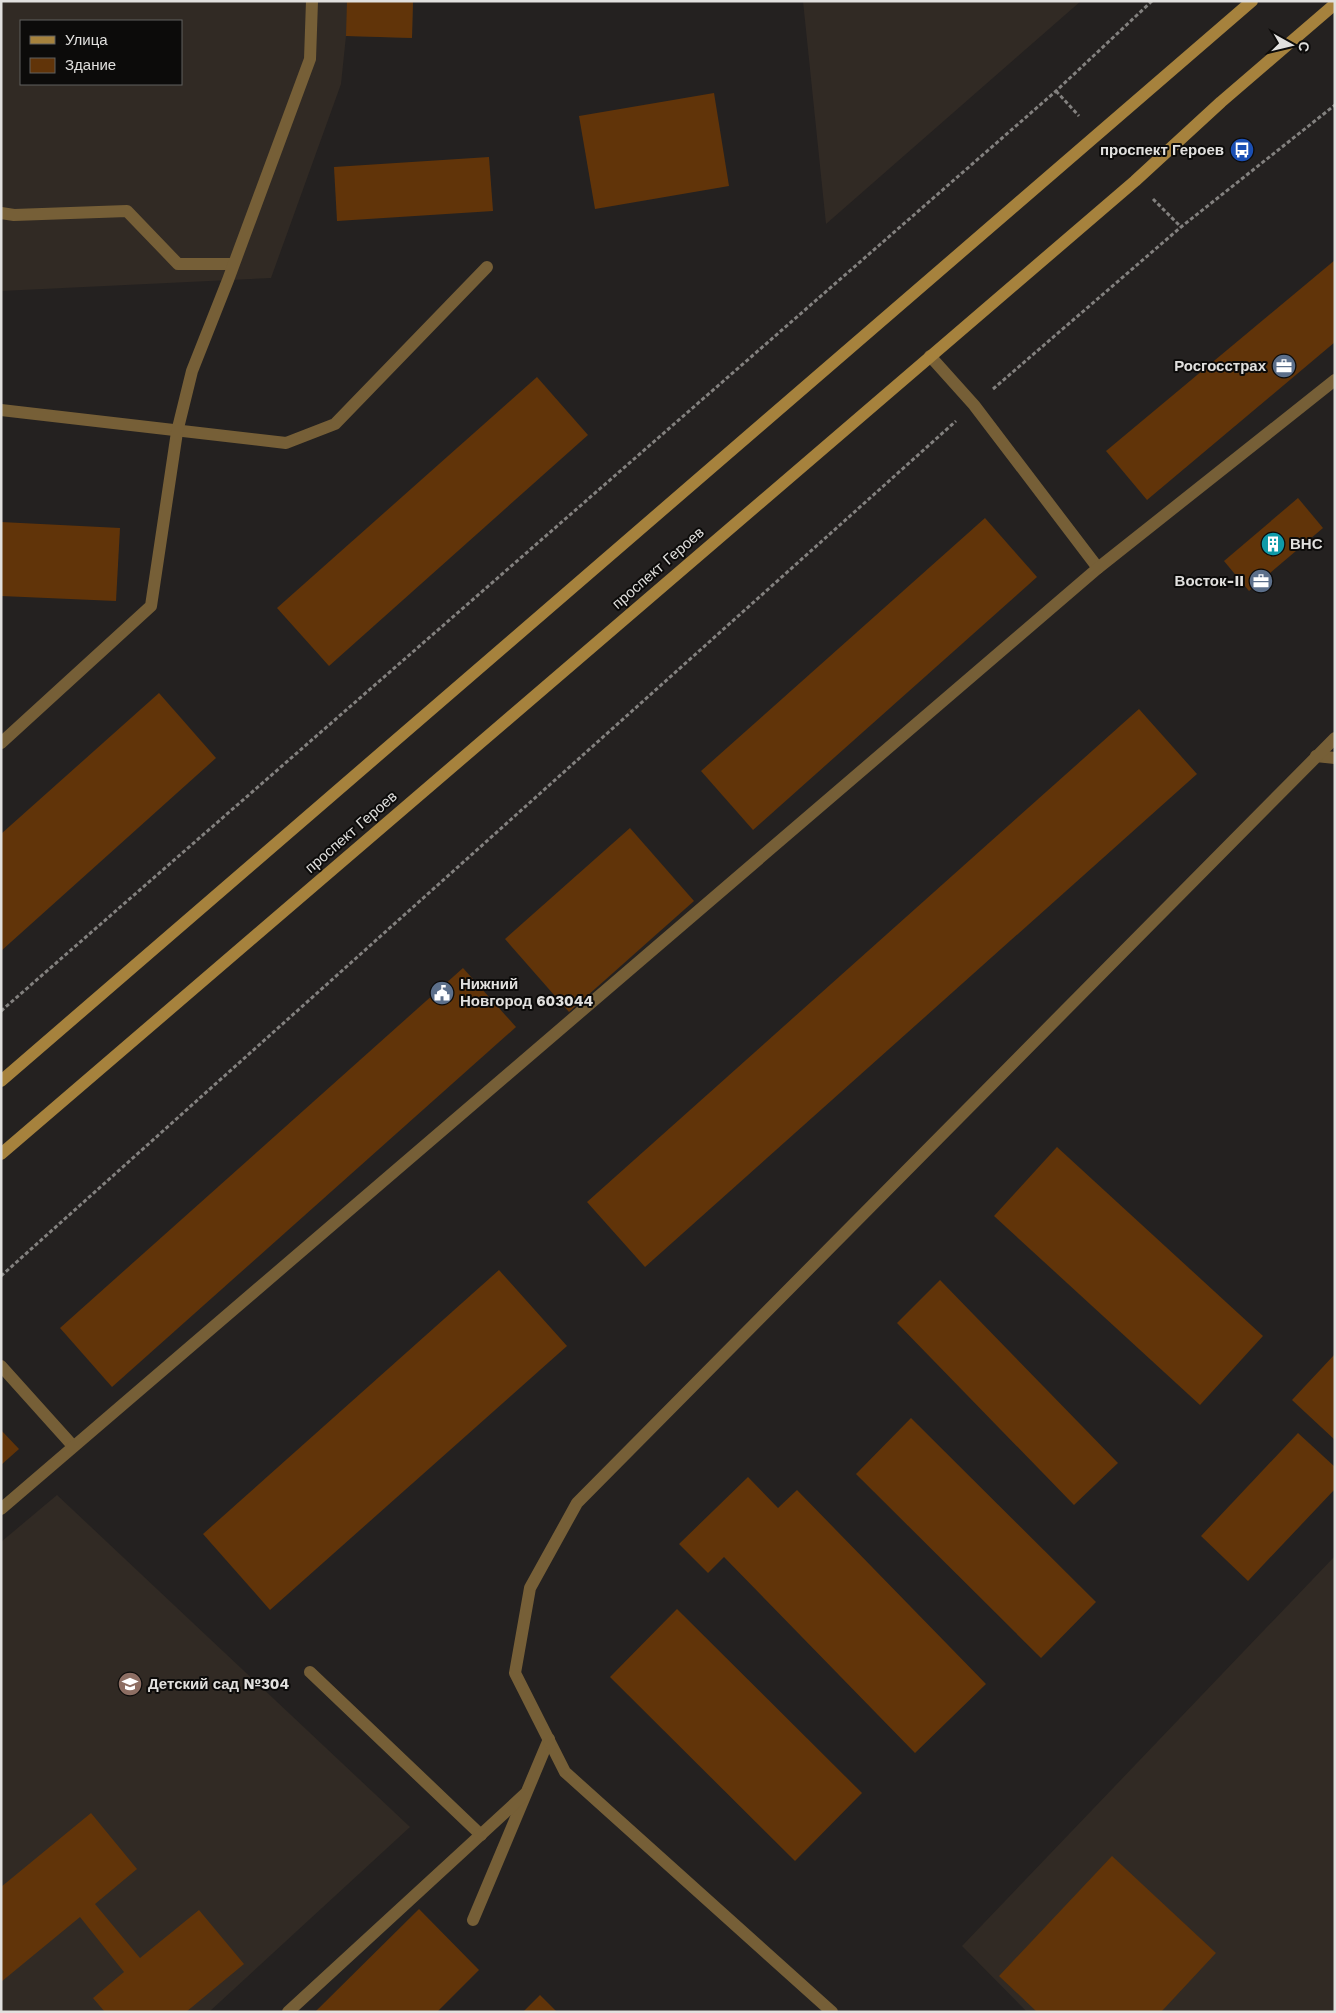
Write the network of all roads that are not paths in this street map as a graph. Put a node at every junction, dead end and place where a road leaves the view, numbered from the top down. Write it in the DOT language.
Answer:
graph roads {
  1 [pos="312,1"];
  2 [pos="1252,1"];
  3 [pos="1335,4"];
  4 [pos="1,213"];
  5 [pos="233,264"];
  6 [pos="487,267"];
  7 [pos="930,356"];
  8 [pos="1335,380"];
  9 [pos="1,410"];
  10 [pos="177,432"];
  11 [pos="1098,568"];
  12 [pos="1335,738"];
  13 [pos="1,743"];
  14 [pos="1316,756"];
  15 [pos="1335,758"];
  16 [pos="1,1081"];
  17 [pos="1,1154"];
  18 [pos="1,1366"];
  19 [pos="73,1446"];
  20 [pos="1,1509"];
  21 [pos="310,1672"];
  22 [pos="549,1739"];
  23 [pos="525,1794"];
  24 [pos="481,1834"];
  25 [pos="473,1920"];
  26 [pos="288,2012"];
  27 [pos="832,2012"];
  1 -- 5 [label="lane"];
  2 -- 16 [label="main road"];
  3 -- 7 [label="main road, проспект Героев"];
  4 -- 5 [label="lane"];
  5 -- 10 [label="lane"];
  6 -- 10 [label="lane"];
  7 -- 11 [label="lane"];
  7 -- 17 [label="main road, проспект Героев"];
  8 -- 11 [label="lane"];
  9 -- 10 [label="lane"];
  10 -- 13 [label="lane"];
  11 -- 19 [label="lane"];
  12 -- 14 [label="lane"];
  14 -- 15 [label="lane"];
  14 -- 22 [label="lane"];
  18 -- 19 [label="lane"];
  19 -- 20 [label="lane"];
  21 -- 24 [label="lane"];
  22 -- 23 [label="lane"];
  22 -- 27 [label="lane"];
  23 -- 24 [label="lane"];
  23 -- 25 [label="lane"];
  24 -- 26 [label="lane"];
}
